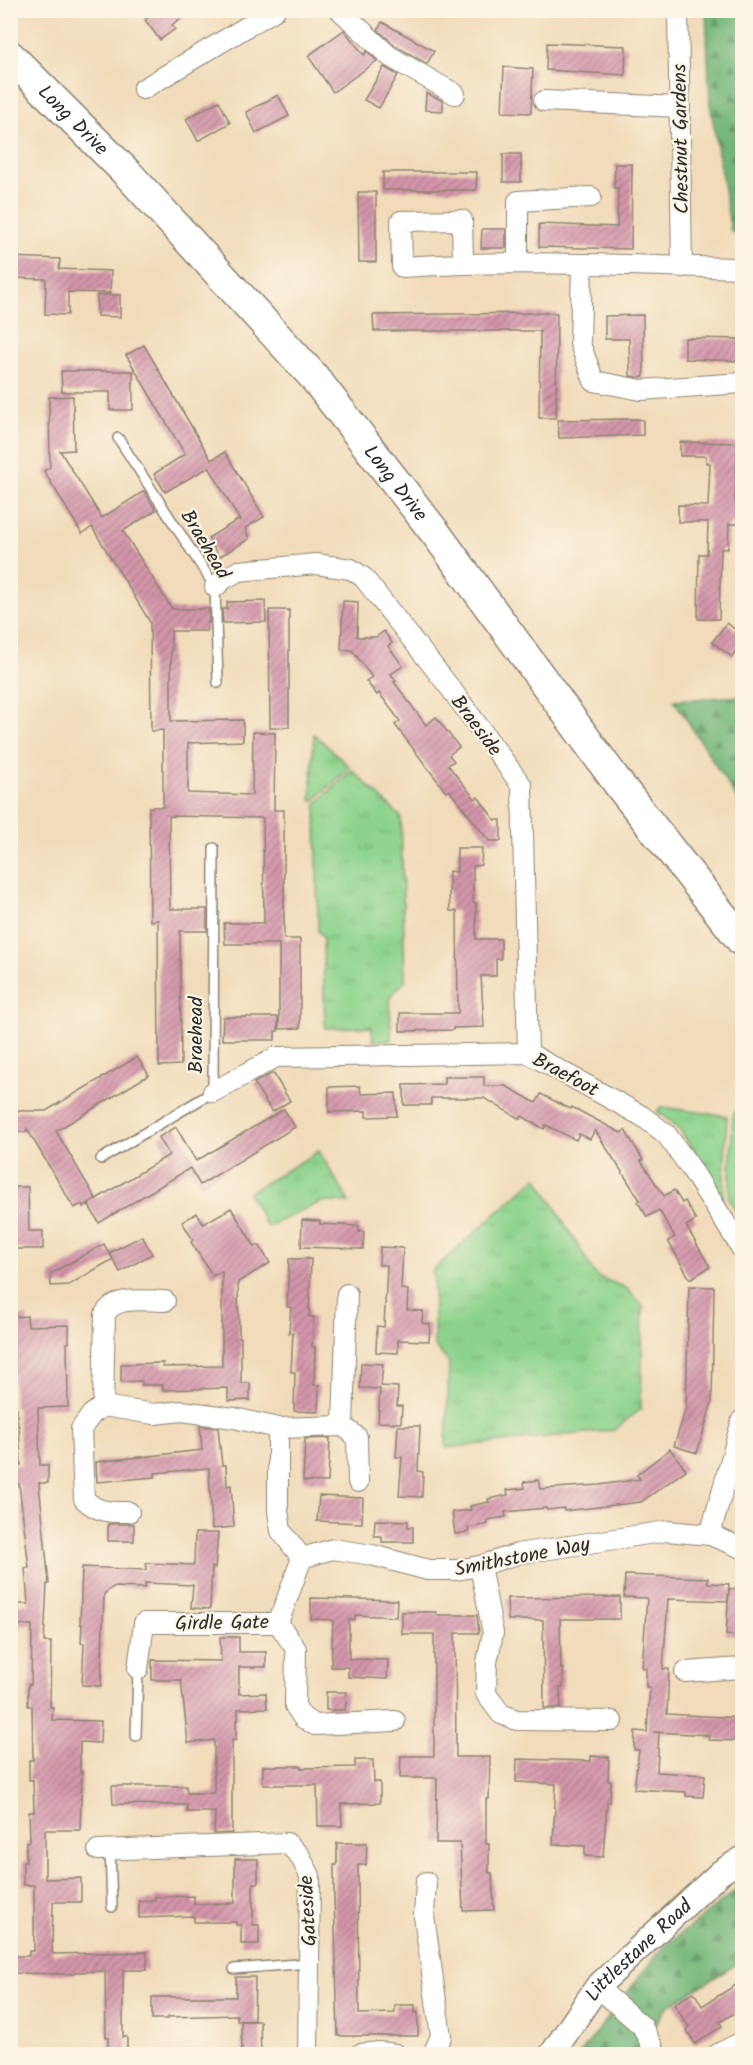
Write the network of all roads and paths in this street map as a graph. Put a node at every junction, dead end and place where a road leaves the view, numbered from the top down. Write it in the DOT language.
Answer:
graph roads {
  1 [pos="275,10"];
  2 [pos="340,10"];
  3 [pos="678,10"];
  4 [pos="10,56"];
  5 [pos="143,89"];
  6 [pos="455,94"];
  7 [pos="544,101"];
  8 [pos="680,107"];
  9 [pos="591,197"];
  10 [pos="518,262"];
  11 [pos="463,263"];
  12 [pos="582,264"];
  13 [pos="682,267"];
  14 [pos="742,268"];
  15 [pos="742,383"];
  16 [pos="118,438"];
  17 [pos="215,587"];
  18 [pos="218,683"];
  19 [pos="214,848"];
  20 [pos="742,941"];
  21 [pos="528,1053"];
  22 [pos="213,1092"];
  23 [pos="101,1159"];
  24 [pos="742,1249"];
  25 [pos="347,1294"];
  26 [pos="165,1301"];
  27 [pos="103,1407"];
  28 [pos="742,1420"];
  29 [pos="343,1426"];
  30 [pos="278,1428"];
  31 [pos="358,1482"];
  32 [pos="129,1512"];
  33 [pos="710,1535"];
  34 [pos="742,1548"];
  35 [pos="302,1558"];
  36 [pos="480,1566"];
  37 [pos="278,1623"];
  38 [pos="742,1668"];
  39 [pos="138,1669"];
  40 [pos="685,1672"];
  41 [pos="395,1721"];
  42 [pos="612,1721"];
  43 [pos="136,1736"];
  44 [pos="104,1849"];
  45 [pos="742,1859"];
  46 [pos="426,1882"];
  47 [pos="112,1907"];
  48 [pos="309,1963"];
  49 [pos="234,1969"];
  50 [pos="597,1987"];
  51 [pos="742,2042"];
  52 [pos="308,2055"];
  53 [pos="360,2055"];
  54 [pos="395,2055"];
  55 [pos="433,2055"];
  56 [pos="552,2055"];
  57 [pos="657,2055"];
  58 [pos="718,2055"];
  1 -- 5 [label="street"];
  2 -- 6 [label="street"];
  3 -- 8 [label="street, Chestnut Gardens"];
  4 -- 20 [label="main road, Long Drive"];
  7 -- 8 [label="street"];
  8 -- 13 [label="street, Chestnut Gardens"];
  9 -- 10 [label="street"];
  10 -- 11 [label="street"];
  10 -- 12 [label="street"];
  12 -- 13 [label="street"];
  12 -- 15 [label="street"];
  13 -- 14 [label="street"];
  16 -- 17 [label="lane, Braehead"];
  17 -- 18 [label="lane, Braehead"];
  17 -- 21 [label="street, Braeside"];
  19 -- 22 [label="lane, Braehead"];
  21 -- 22 [label="street, Braefoot"];
  21 -- 24 [label="street, Braefoot"];
  22 -- 23 [label="lane, Braehead"];
  25 -- 29 [label="street"];
  26 -- 27 [label="street"];
  27 -- 30 [label="street"];
  27 -- 32 [label="street"];
  28 -- 33 [label="street"];
  29 -- 30 [label="street"];
  29 -- 31 [label="street"];
  30 -- 35 [label="street"];
  33 -- 34 [label="street, Smithstone Way"];
  33 -- 36 [label="street, Smithstone Way"];
  35 -- 36 [label="street, Smithstone Way"];
  35 -- 37 [label="street, Girdle Gate"];
  36 -- 42 [label="street"];
  37 -- 39 [label="street, Girdle Gate"];
  37 -- 41 [label="street"];
  38 -- 40 [label="street"];
  39 -- 43 [label="lane"];
  44 -- 47 [label="lane, Gateside"];
  44 -- 48 [label="street, Gateside"];
  45 -- 50 [label="street, Littlestane Road"];
  46 -- 55 [label="street"];
  48 -- 49 [label="lane"];
  48 -- 52 [label="street, Gateside"];
  50 -- 56 [label="street, Littlestane Road"];
  50 -- 57 [label="street"];
  51 -- 58 [label="street"];
  53 -- 54 [label="street"];
}
